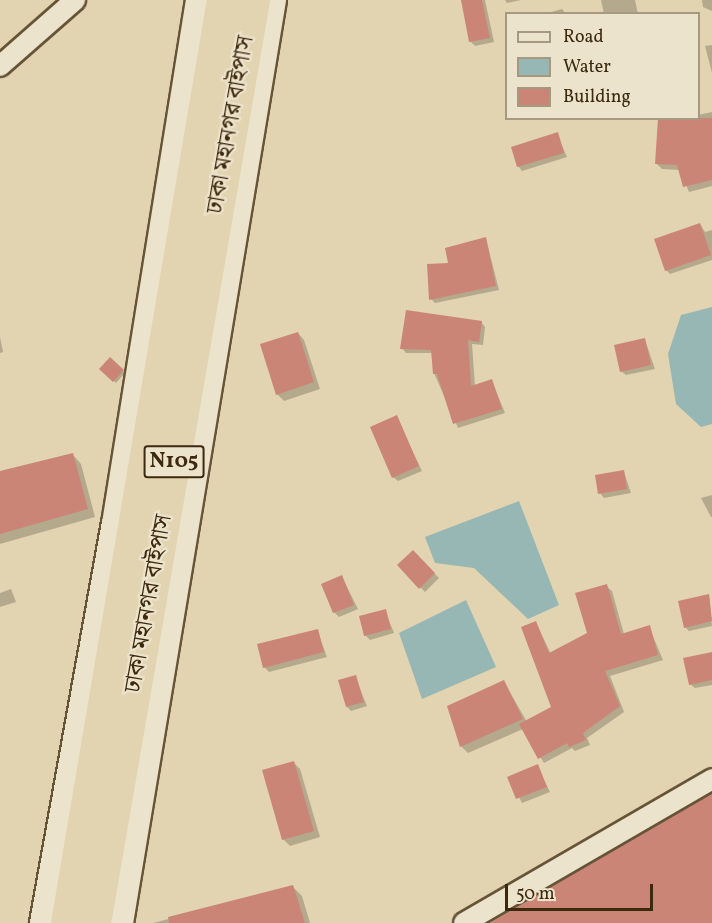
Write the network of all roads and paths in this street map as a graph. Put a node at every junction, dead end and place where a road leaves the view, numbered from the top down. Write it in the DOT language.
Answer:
graph roads {
  1 [pos="75,0"];
  2 [pos="200,0"];
  3 [pos="223,0"];
  4 [pos="253,0"];
  5 [pos="272,0"];
  6 [pos="0,66"];
  7 [pos="712,778"];
  8 [pos="44,923"];
  9 [pos="67,923"];
  10 [pos="94,923"];
  11 [pos="118,923"];
  12 [pos="464,923"];
  1 -- 6 [label="street"];
  2 -- 8 [label="main road"];
  3 -- 9 [label="highway, N105"];
  4 -- 10 [label="highway, ঢাকা মহানগর বাইপাস / N105"];
  5 -- 11 [label="main road"];
  7 -- 12 [label="street"];
}
